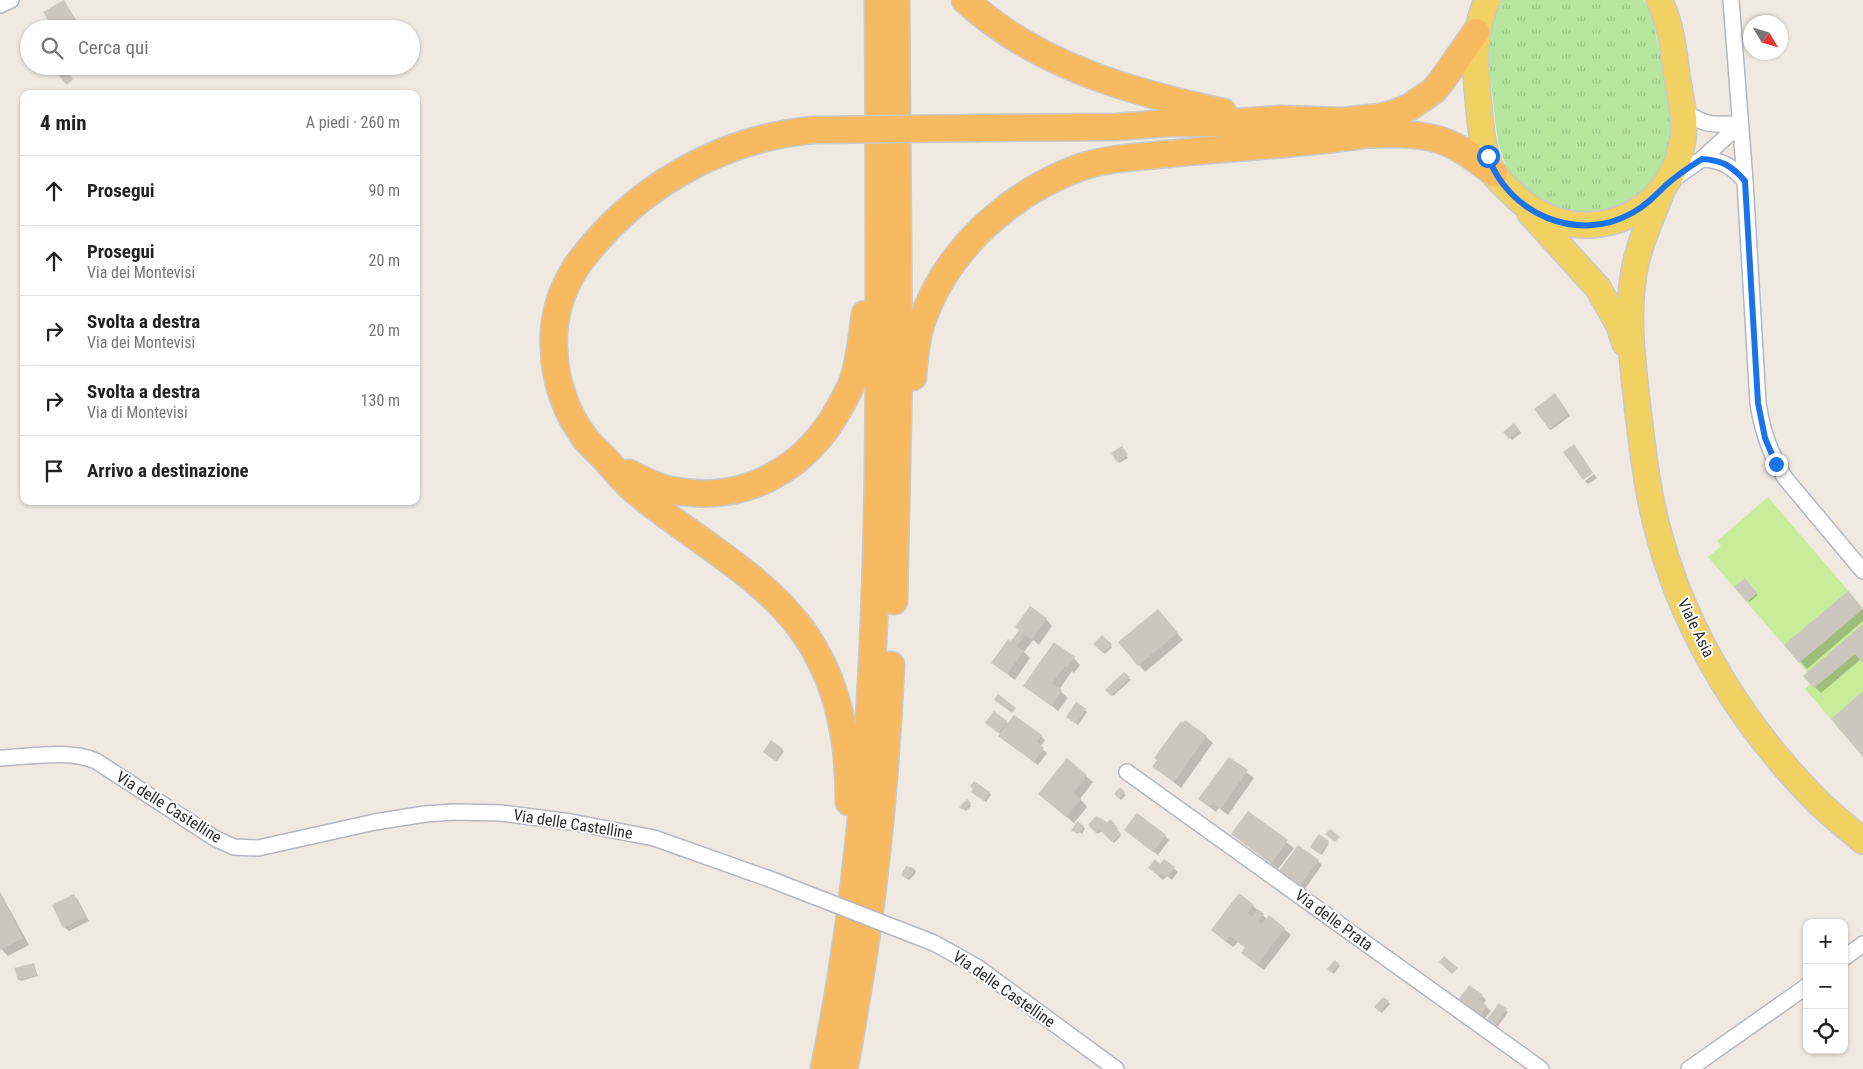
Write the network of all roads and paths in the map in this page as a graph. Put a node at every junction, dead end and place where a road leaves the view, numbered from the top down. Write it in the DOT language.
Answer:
graph roads {
  1 [pos="11,0"];
  2 [pos="878,0"];
  3 [pos="896,0"];
  4 [pos="965,0"];
  5 [pos="1487,0"];
  6 [pos="1658,0"];
  7 [pos="1676,0"];
  8 [pos="1731,0"];
  9 [pos="0,5"];
  10 [pos="1476,32"];
  11 [pos="1674,54"];
  12 [pos="1682,110"];
  13 [pos="1280,119"];
  14 [pos="1740,124"];
  15 [pos="1116,127"];
  16 [pos="1364,135"];
  17 [pos="1702,159"];
  18 [pos="879,168"];
  19 [pos="1494,173"];
  20 [pos="1745,181"];
  21 [pos="1663,189"];
  22 [pos="1522,203"];
  23 [pos="1633,364"];
  24 [pos="605,459"];
  25 [pos="897,519"];
  26 [pos="1863,571"];
  27 [pos="0,758"];
  28 [pos="1127,772"];
  29 [pos="1863,841"];
  30 [pos="854,875"];
  31 [pos="1863,944"];
  32 [pos="1848,955"];
  33 [pos="1803,989"];
  34 [pos="824,1069"];
  35 [pos="844,1069"];
  36 [pos="1116,1069"];
  37 [pos="1541,1069"];
  38 [pos="1689,1069"];
  1 -- 9 [label="street"];
  2 -- 18 [label="highway"];
  3 -- 25 [label="highway"];
  4 -- 13 [label="highway"];
  5 -- 10 [label="main road"];
  6 -- 11 [label="main road"];
  7 -- 11 [label="main road"];
  8 -- 14 [label="street"];
  10 -- 13 [label="highway"];
  10 -- 19 [label="main road"];
  11 -- 12 [label="main road, Viale Asia"];
  12 -- 14 [label="street"];
  12 -- 21 [label="main road, Viale Asia"];
  13 -- 15 [label="highway"];
  14 -- 17 [label="street"];
  14 -- 20 [label="street"];
  15 -- 16 [label="highway"];
  15 -- 24 [label="highway, bridge"];
  16 -- 19 [label="highway"];
  16 -- 25 [label="highway"];
  17 -- 20 [label="street"];
  17 -- 21 [label="street"];
  18 -- 24 [label="highway"];
  18 -- 30 [label="highway"];
  19 -- 22 [label="main road"];
  20 -- 26 [label="street"];
  21 -- 22 [label="main road"];
  21 -- 23 [label="main road, Viale Asia"];
  22 -- 23 [label="main road, Viale Asia"];
  23 -- 29 [label="main road, Viale Asia"];
  24 -- 30 [label="highway"];
  25 -- 35 [label="highway"];
  27 -- 36 [label="street, Via delle Castelline, bridge"];
  28 -- 37 [label="street, Via delle Prata"];
  30 -- 34 [label="highway"];
  31 -- 32 [label="street"];
  33 -- 38 [label="street"];
}
